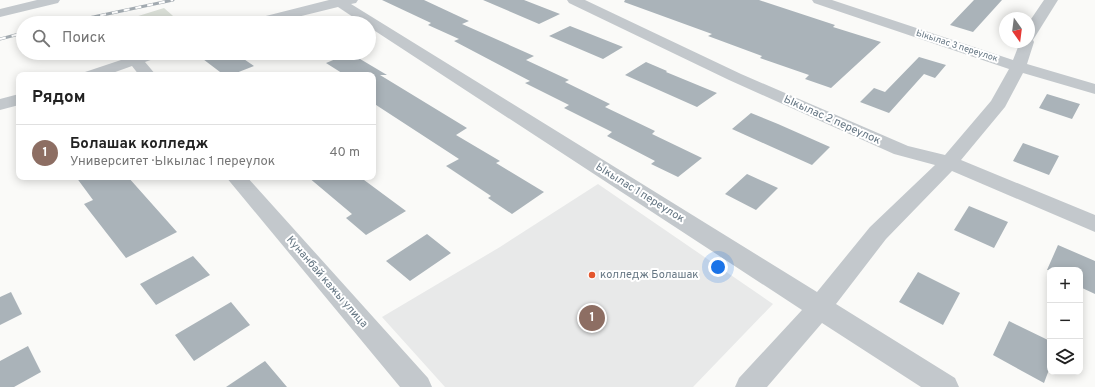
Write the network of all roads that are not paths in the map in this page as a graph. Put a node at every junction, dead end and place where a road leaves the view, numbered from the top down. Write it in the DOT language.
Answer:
graph roads {
  1 [pos="54,0"];
  2 [pos="574,0"];
  3 [pos="819,0"];
  4 [pos="1051,0"];
  5 [pos="342,1"];
  6 [pos="0,13"];
  7 [pos="283,16"];
  8 [pos="365,16"];
  9 [pos="376,23"];
  10 [pos="1035,24"];
  11 [pos="1025,48"];
  12 [pos="135,60"];
  13 [pos="1018,66"];
  14 [pos="99,72"];
  15 [pos="145,72"];
  16 [pos="1095,89"];
  17 [pos="16,100"];
  18 [pos="0,105"];
  19 [pos="949,162"];
  20 [pos="239,180"];
  21 [pos="1095,224"];
  22 [pos="820,307"];
  23 [pos="418,387"];
  24 [pos="749,387"];
  25 [pos="945,387"];
  1 -- 6 [label="street"];
  2 -- 19 [label="street, Ыкылас 2 переулок"];
  3 -- 13 [label="street, Ыкылас 3 переулок"];
  4 -- 10 [label="street"];
  5 -- 7 [label="street"];
  5 -- 8 [label="street, Ыкылас 1 переулок"];
  9 -- 22 [label="street, Ыкылас 1 переулок"];
  11 -- 13 [label="street"];
  12 -- 14 [label="street"];
  12 -- 15 [label="street"];
  13 -- 16 [label="street, Ыкылас 3 переулок"];
  13 -- 19 [label="street"];
  17 -- 18 [label="street"];
  19 -- 21 [label="street, Ыкылас 2 переулок"];
  19 -- 22 [label="street"];
  20 -- 23 [label="street, Кунанбай кажы улица"];
  22 -- 24 [label="street"];
  22 -- 25 [label="street, Ыкылас 1 переулок"];
}
